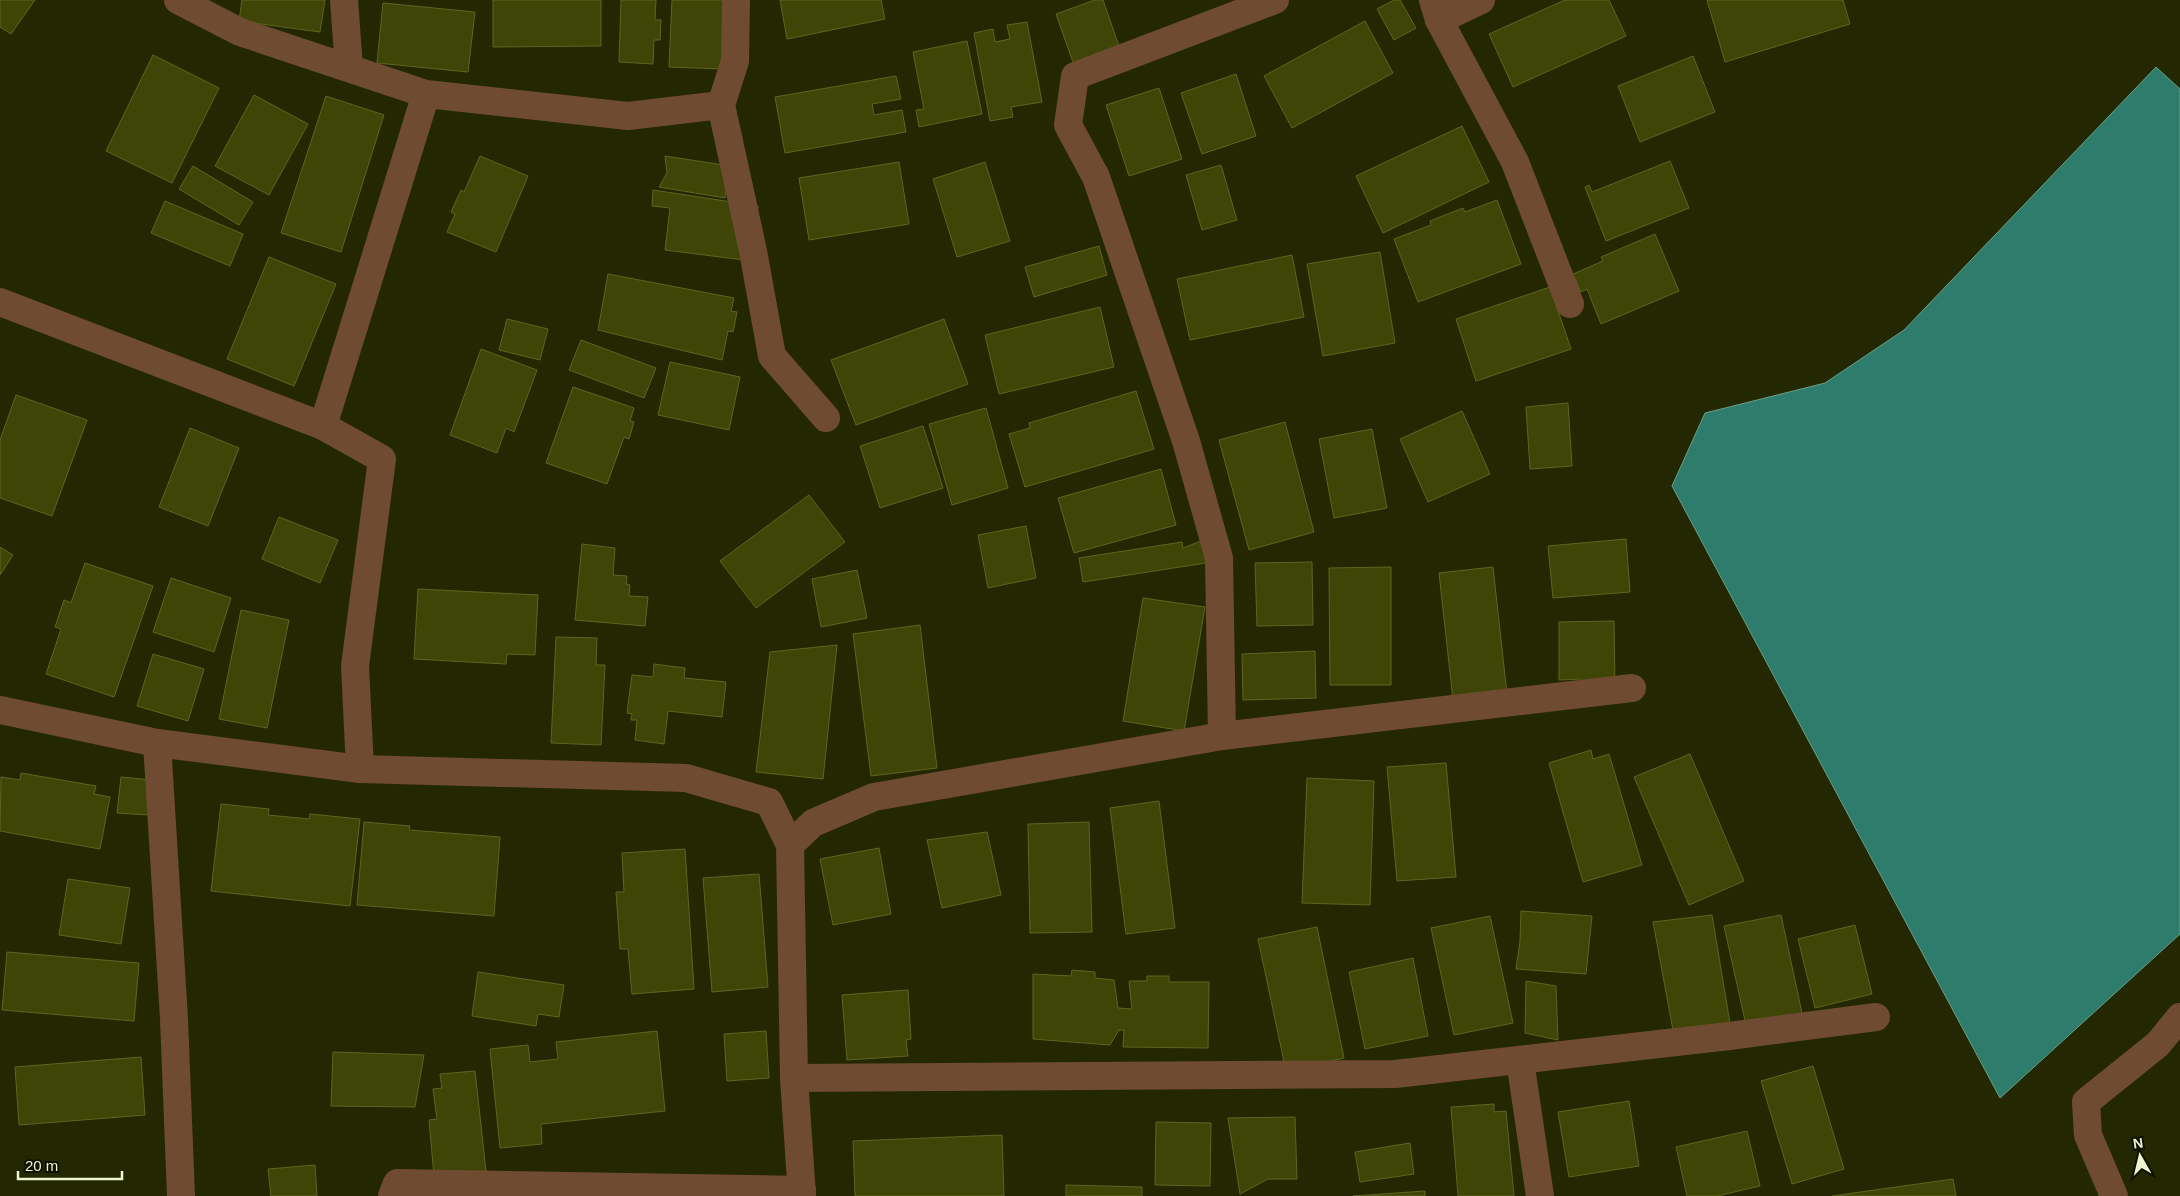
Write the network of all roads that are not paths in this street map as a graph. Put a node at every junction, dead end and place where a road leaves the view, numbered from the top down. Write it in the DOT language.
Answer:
graph roads {
  1 [pos="178,0"];
  2 [pos="344,0"];
  3 [pos="736,0"];
  4 [pos="1275,0"];
  5 [pos="1481,0"];
  6 [pos="1436,10"];
  7 [pos="349,68"];
  8 [pos="426,94"];
  9 [pos="721,104"];
  10 [pos="0,302"];
  11 [pos="1570,304"];
  12 [pos="826,418"];
  13 [pos="323,426"];
  14 [pos="1632,688"];
  15 [pos="0,710"];
  16 [pos="1222,736"];
  17 [pos="156,743"];
  18 [pos="360,769"];
  19 [pos="790,845"];
  20 [pos="1876,1017"];
  21 [pos="2180,1017"];
  22 [pos="1520,1060"];
  23 [pos="794,1078"];
  24 [pos="802,1193"];
  25 [pos="182,1196"];
  26 [pos="392,1196"];
  27 [pos="1540,1196"];
  28 [pos="2114,1196"];
  1 -- 7 [label="street"];
  2 -- 7 [label="street"];
  3 -- 9 [label="street"];
  4 -- 16 [label="street"];
  5 -- 6 [label="street"];
  6 -- 11 [label="street"];
  7 -- 8 [label="street"];
  8 -- 9 [label="street"];
  8 -- 13 [label="street"];
  9 -- 12 [label="street"];
  10 -- 13 [label="street"];
  13 -- 18 [label="street"];
  14 -- 16 [label="street"];
  15 -- 17 [label="street"];
  16 -- 19 [label="street"];
  17 -- 18 [label="street"];
  17 -- 25 [label="street"];
  18 -- 19 [label="street"];
  19 -- 23 [label="street"];
  20 -- 22 [label="street"];
  21 -- 28 [label="street"];
  22 -- 23 [label="street"];
  22 -- 27 [label="street"];
  23 -- 24 [label="street"];
  24 -- 26 [label="street"];
}
